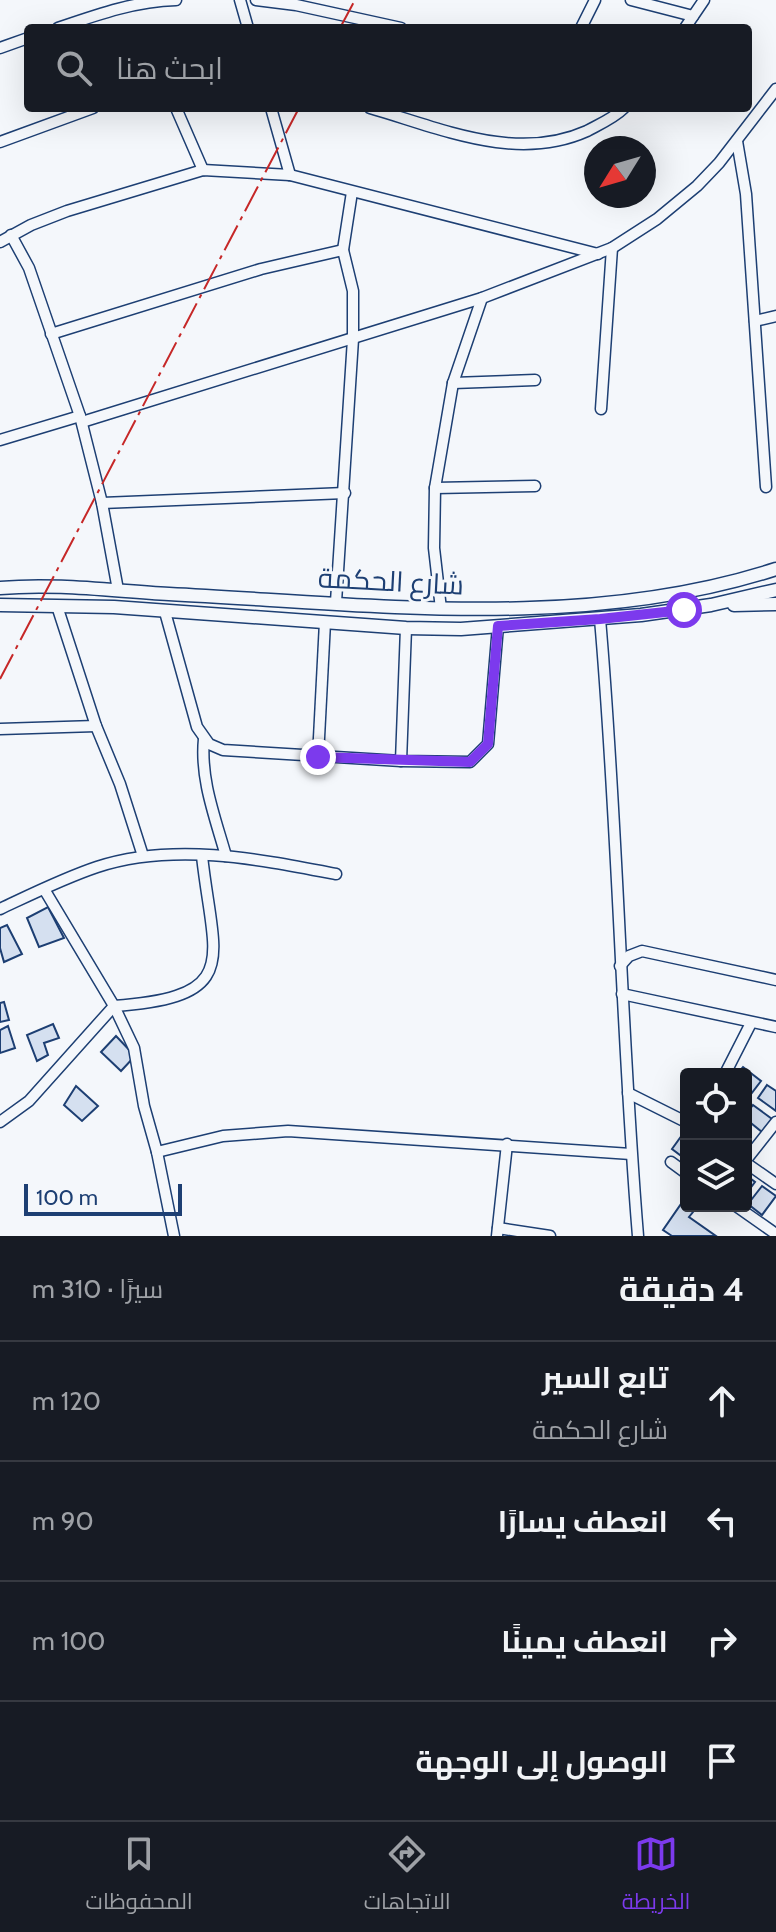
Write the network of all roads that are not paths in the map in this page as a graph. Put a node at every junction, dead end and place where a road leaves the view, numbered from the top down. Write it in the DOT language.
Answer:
graph roads {
  1 [pos="176,0"];
  2 [pos="240,0"];
  3 [pos="256,0"];
  4 [pos="595,0"];
  5 [pos="631,0"];
  6 [pos="704,0"];
  7 [pos="693,16"];
  8 [pos="71,24"];
  9 [pos="247,24"];
  10 [pos="383,24"];
  11 [pos="583,24"];
  12 [pos="688,24"];
  13 [pos="24,39"];
  14 [pos="0,48"];
  15 [pos="776,89"];
  16 [pos="82,112"];
  17 [pos="178,112"];
  18 [pos="272,112"];
  19 [pos="384,112"];
  20 [pos="620,112"];
  21 [pos="737,141"];
  22 [pos="0,142"];
  23 [pos="203,170"];
  24 [pos="290,175"];
  25 [pos="352,192"];
  26 [pos="11,235"];
  27 [pos="0,242"];
  28 [pos="612,248"];
  29 [pos="343,250"];
  30 [pos="598,254"];
  31 [pos="482,298"];
  32 [pos="776,316"];
  33 [pos="755,321"];
  34 [pos="51,334"];
  35 [pos="353,339"];
  36 [pos="535,380"];
  37 [pos="453,383"];
  38 [pos="601,409"];
  39 [pos="81,419"];
  40 [pos="0,440"];
  41 [pos="535,486"];
  42 [pos="766,487"];
  43 [pos="435,488"];
  44 [pos="345,493"];
  45 [pos="102,503"];
  46 [pos="776,569"];
  47 [pos="0,588"];
  48 [pos="118,590"];
  49 [pos="776,590"];
  50 [pos="336,602"];
  51 [pos="776,604"];
  52 [pos="0,605"];
  53 [pos="711,605"];
  54 [pos="57,606"];
  55 [pos="441,609"];
  56 [pos="165,612"];
  57 [pos="600,619"];
  58 [pos="325,622"];
  59 [pos="498,626"];
  60 [pos="406,628"];
  61 [pos="96,726"];
  62 [pos="0,729"];
  63 [pos="204,739"];
  64 [pos="318,757"];
  65 [pos="401,761"];
  66 [pos="143,856"];
  67 [pos="202,856"];
  68 [pos="226,856"];
  69 [pos="336,874"];
  70 [pos="44,889"];
  71 [pos="0,909"];
  72 [pos="620,966"];
  73 [pos="776,980"];
  74 [pos="622,994"];
  75 [pos="114,1006"];
  76 [pos="751,1023"];
  77 [pos="776,1027"];
  78 [pos="728,1068"];
  79 [pos="628,1093"];
  80 [pos="680,1119"];
  81 [pos="0,1122"];
  82 [pos="776,1122"];
  83 [pos="507,1144"];
  84 [pos="157,1152"];
  85 [pos="631,1154"];
  86 [pos="752,1154"];
  87 [pos="671,1162"];
  88 [pos="752,1166"];
  89 [pos="680,1169"];
  90 [pos="776,1184"];
  91 [pos="745,1212"];
  92 [pos="498,1232"];
  93 [pos="776,1234"];
  94 [pos="174,1236"];
  95 [pos="550,1236"];
  96 [pos="638,1236"];
  1 -- 8 [label="street"];
  2 -- 9 [label="street"];
  3 -- 10 [label="street"];
  4 -- 11 [label="street"];
  5 -- 7 [label="street"];
  6 -- 7 [label="street"];
  7 -- 12 [label="street"];
  13 -- 14 [label="street"];
  15 -- 21 [label="street"];
  16 -- 22 [label="street"];
  17 -- 23 [label="street"];
  18 -- 24 [label="street"];
  19 -- 20 [label="street"];
  21 -- 28 [label="street"];
  21 -- 33 [label="street"];
  23 -- 24 [label="street"];
  23 -- 26 [label="street"];
  24 -- 25 [label="street"];
  25 -- 29 [label="street"];
  25 -- 30 [label="street"];
  26 -- 27 [label="street"];
  26 -- 34 [label="street"];
  28 -- 30 [label="street"];
  28 -- 38 [label="street"];
  29 -- 34 [label="street"];
  29 -- 35 [label="street"];
  30 -- 31 [label="street"];
  31 -- 35 [label="street"];
  31 -- 37 [label="street"];
  32 -- 33 [label="street"];
  33 -- 42 [label="street"];
  34 -- 39 [label="street"];
  35 -- 39 [label="street"];
  35 -- 44 [label="street"];
  36 -- 37 [label="street"];
  37 -- 43 [label="street"];
  39 -- 40 [label="street"];
  39 -- 45 [label="street"];
  41 -- 43 [label="street"];
  43 -- 55 [label="street"];
  44 -- 45 [label="street"];
  44 -- 50 [label="street"];
  45 -- 48 [label="street"];
  46 -- 55 [label="street, شارع الحكمة"];
  47 -- 48 [label="street, شارع الحكمة"];
  48 -- 50 [label="street, شارع الحكمة"];
  49 -- 53 [label="street, شارع الحكمة"];
  50 -- 55 [label="street, شارع الحكمة"];
  51 -- 53 [label="street"];
  52 -- 54 [label="street, شارع الحكمة"];
  53 -- 57 [label="street, شارع الحكمة"];
  54 -- 56 [label="street, شارع الحكمة"];
  54 -- 61 [label="street"];
  56 -- 58 [label="street, شارع الحكمة"];
  56 -- 63 [label="street"];
  57 -- 59 [label="street, شارع الحكمة"];
  57 -- 72 [label="street"];
  58 -- 60 [label="street, شارع الحكمة"];
  58 -- 64 [label="street"];
  59 -- 60 [label="street, شارع الحكمة"];
  59 -- 65 [label="street"];
  60 -- 65 [label="street"];
  61 -- 62 [label="street"];
  61 -- 66 [label="street"];
  63 -- 64 [label="street"];
  63 -- 68 [label="street"];
  64 -- 65 [label="street"];
  66 -- 67 [label="street"];
  66 -- 70 [label="street"];
  67 -- 68 [label="street"];
  67 -- 75 [label="street"];
  68 -- 69 [label="street"];
  70 -- 71 [label="street"];
  70 -- 75 [label="street"];
  72 -- 73 [label="street"];
  72 -- 74 [label="street"];
  74 -- 76 [label="street"];
  74 -- 79 [label="street"];
  75 -- 81 [label="street"];
  75 -- 84 [label="street"];
  76 -- 77 [label="street"];
  76 -- 78 [label="street"];
  79 -- 80 [label="street"];
  79 -- 85 [label="street"];
  82 -- 86 [label="street"];
  83 -- 84 [label="street"];
  83 -- 85 [label="street"];
  83 -- 92 [label="street"];
  84 -- 94 [label="street"];
  85 -- 96 [label="street"];
  87 -- 89 [label="street"];
  88 -- 90 [label="street"];
  91 -- 93 [label="street"];
  92 -- 95 [label="street"];
}
